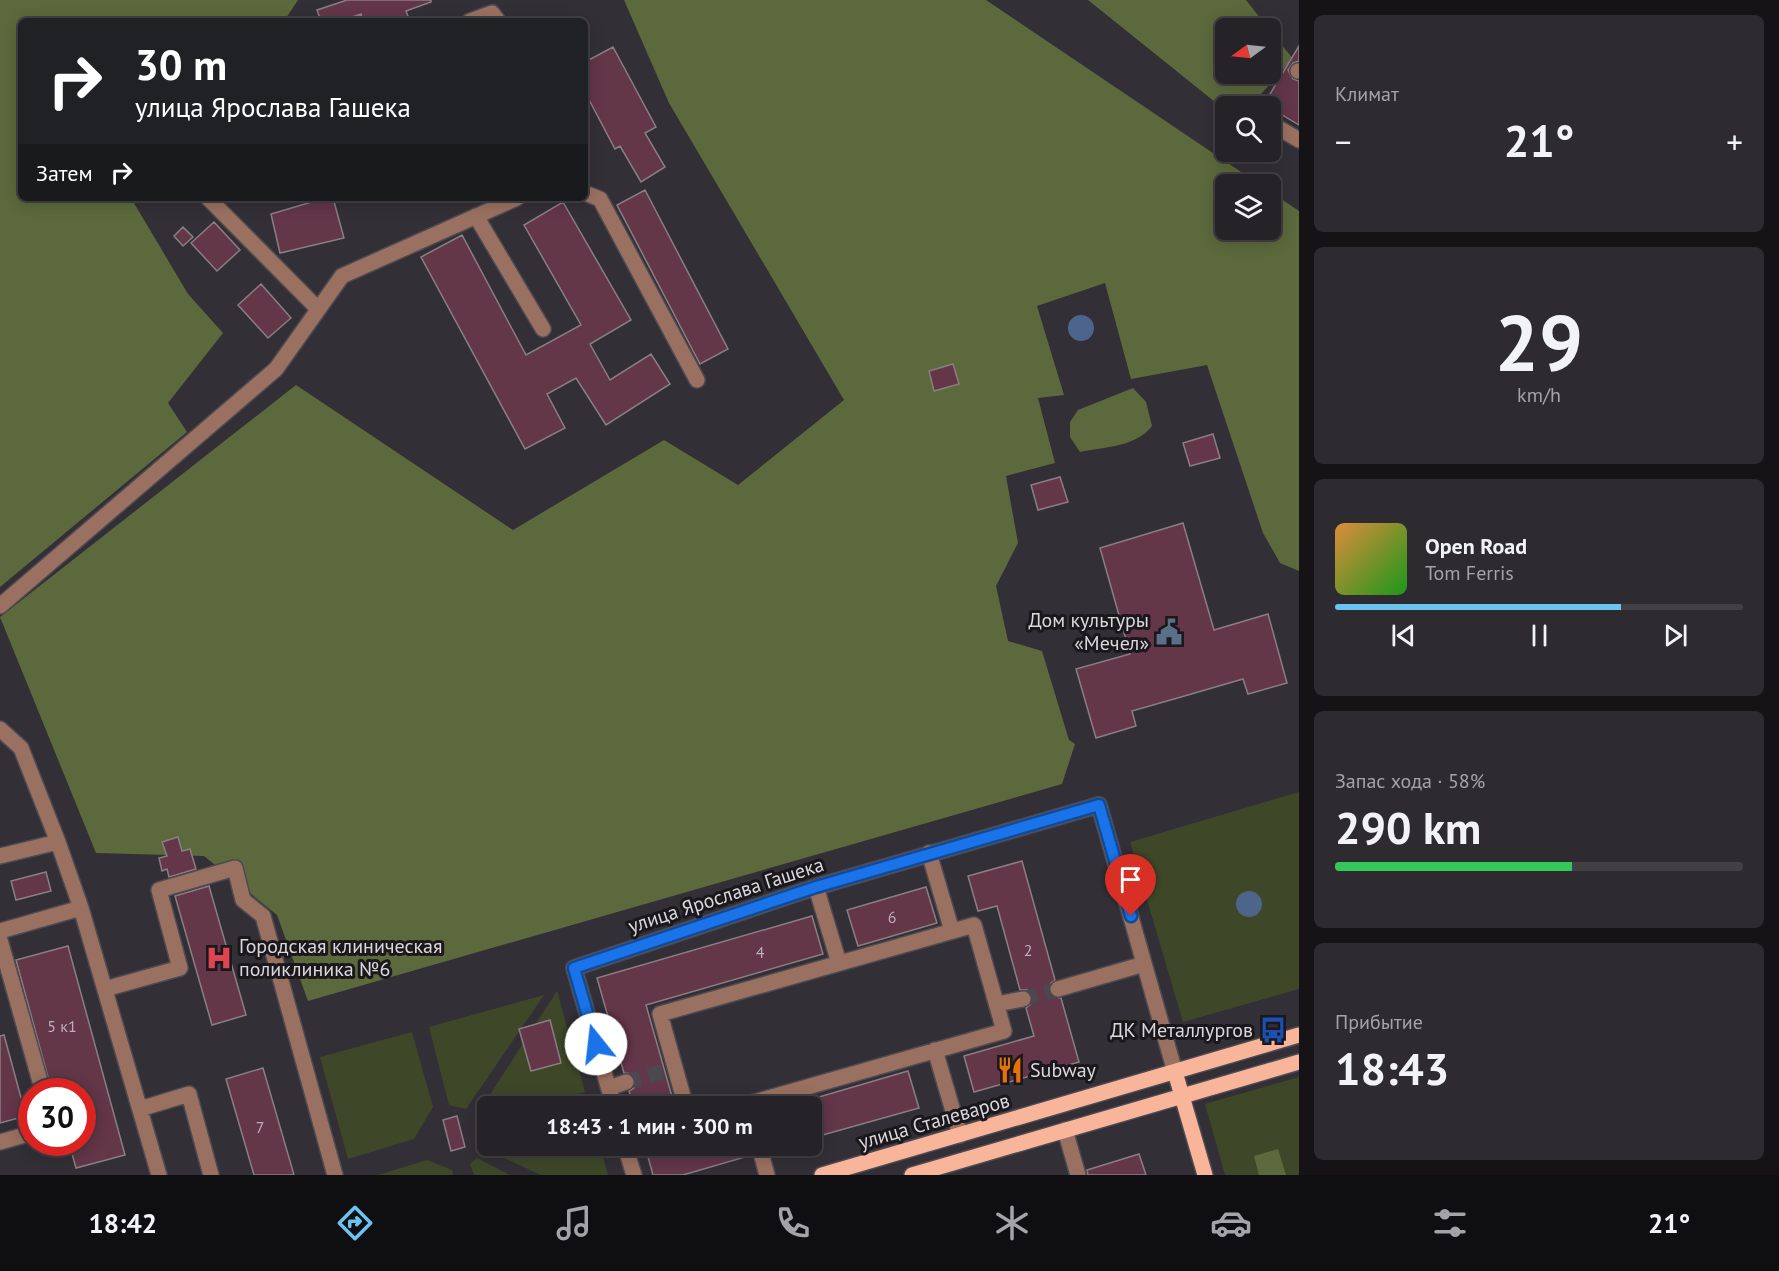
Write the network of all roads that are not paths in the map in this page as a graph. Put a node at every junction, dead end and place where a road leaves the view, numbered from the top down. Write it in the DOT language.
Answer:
graph roads {
  1 [pos="478,18"];
  2 [pos="496,18"];
  3 [pos="1281,129"];
  4 [pos="1299,140"];
  5 [pos="588,194"];
  6 [pos="211,201"];
  7 [pos="510,201"];
  8 [pos="476,216"];
  9 [pos="318,309"];
  10 [pos="543,329"];
  11 [pos="697,380"];
  12 [pos="0,606"];
  13 [pos="0,729"];
  14 [pos="58,842"];
  15 [pos="929,853"];
  16 [pos="0,856"];
  17 [pos="816,887"];
  18 [pos="81,908"];
  19 [pos="0,931"];
  20 [pos="952,931"];
  21 [pos="1,949"];
  22 [pos="839,963"];
  23 [pos="1144,964"];
  24 [pos="105,989"];
  25 [pos="1058,989"];
  26 [pos="1023,999"];
  27 [pos="997,1004"];
  28 [pos="1299,1035"];
  29 [pos="935,1050"];
  30 [pos="1299,1062"];
  31 [pos="1175,1072"];
  32 [pos="39,1078"];
  33 [pos="626,1082"];
  34 [pos="609,1088"];
  35 [pos="611,1096"];
  36 [pos="681,1096"];
  37 [pos="779,1096"];
  38 [pos="1181,1096"];
  39 [pos="140,1109"];
  40 [pos="1065,1130"];
  41 [pos="960,1135"];
  42 [pos="18,1137"];
  43 [pos="0,1142"];
  44 [pos="628,1156"];
  45 [pos="762,1156"];
  46 [pos="159,1175"];
  47 [pos="211,1175"];
  48 [pos="336,1175"];
  49 [pos="634,1175"];
  50 [pos="767,1175"];
  51 [pos="822,1175"];
  52 [pos="912,1175"];
  53 [pos="1078,1175"];
  54 [pos="1204,1175"];
  1 -- 2 [label="street"];
  3 -- 4 [label="street"];
  5 -- 11 [label="street"];
  6 -- 9 [label="street"];
  7 -- 8 [label="street"];
  8 -- 9 [label="street"];
  8 -- 10 [label="street"];
  9 -- 12 [label="street"];
  13 -- 14 [label="street"];
  14 -- 16 [label="street"];
  14 -- 18 [label="street"];
  15 -- 17 [label="street, улица Ярослава Гашека"];
  15 -- 20 [label="street"];
  15 -- 23 [label="street, улица Ярослава Гашека"];
  17 -- 22 [label="street"];
  17 -- 34 [label="street, улица Ярослава Гашека"];
  18 -- 19 [label="street"];
  18 -- 24 [label="street"];
  20 -- 22 [label="street"];
  20 -- 27 [label="street"];
  21 -- 32 [label="street"];
  22 -- 36 [label="street"];
  23 -- 25 [label="street"];
  23 -- 31 [label="street"];
  24 -- 39 [label="street"];
  24 -- 48 [label="street"];
  26 -- 27 [label="street"];
  27 -- 29 [label="street"];
  28 -- 31 [label="main road, улица Сталеваров"];
  29 -- 37 [label="street"];
  29 -- 41 [label="street"];
  30 -- 38 [label="main road"];
  31 -- 38 [label="main road"];
  31 -- 41 [label="main road, улица Сталеваров"];
  33 -- 34 [label="street"];
  34 -- 35 [label="street, улица Ярослава Гашека"];
  38 -- 40 [label="main road"];
  38 -- 54 [label="main road"];
  39 -- 46 [label="street"];
  39 -- 47 [label="street"];
  40 -- 52 [label="main road"];
  40 -- 53 [label="street"];
  41 -- 51 [label="main road, улица Сталеваров"];
  42 -- 43 [label="street"];
  44 -- 49 [label="street"];
  45 -- 50 [label="street"];
}
